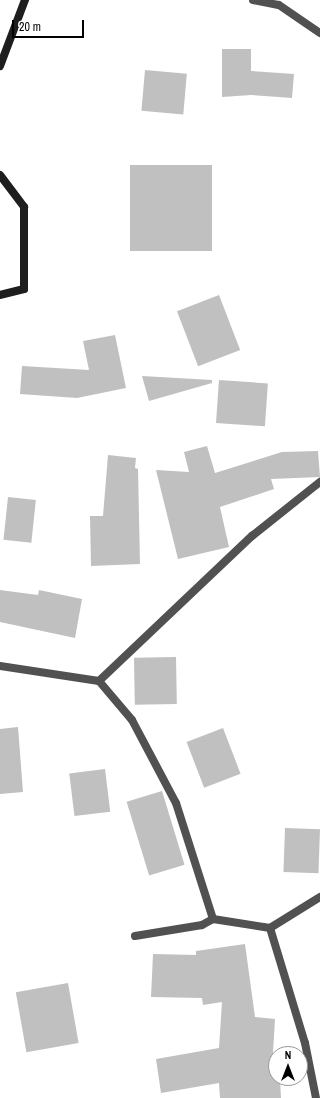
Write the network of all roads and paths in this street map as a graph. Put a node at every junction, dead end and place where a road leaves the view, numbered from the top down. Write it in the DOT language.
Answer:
graph roads {
  1 [pos="25,0"];
  2 [pos="253,0"];
  3 [pos="320,33"];
  4 [pos="0,66"];
  5 [pos="0,175"];
  6 [pos="0,295"];
  7 [pos="320,482"];
  8 [pos="0,666"];
  9 [pos="99,681"];
  10 [pos="320,897"];
  11 [pos="213,918"];
  12 [pos="270,928"];
  13 [pos="135,936"];
  14 [pos="316,1098"];
  1 -- 4 [label="main road"];
  2 -- 3 [label="street"];
  5 -- 6 [label="main road"];
  7 -- 9 [label="street"];
  8 -- 9 [label="street"];
  9 -- 11 [label="street"];
  10 -- 12 [label="street"];
  11 -- 12 [label="street"];
  11 -- 13 [label="street"];
  12 -- 14 [label="street"];
}
